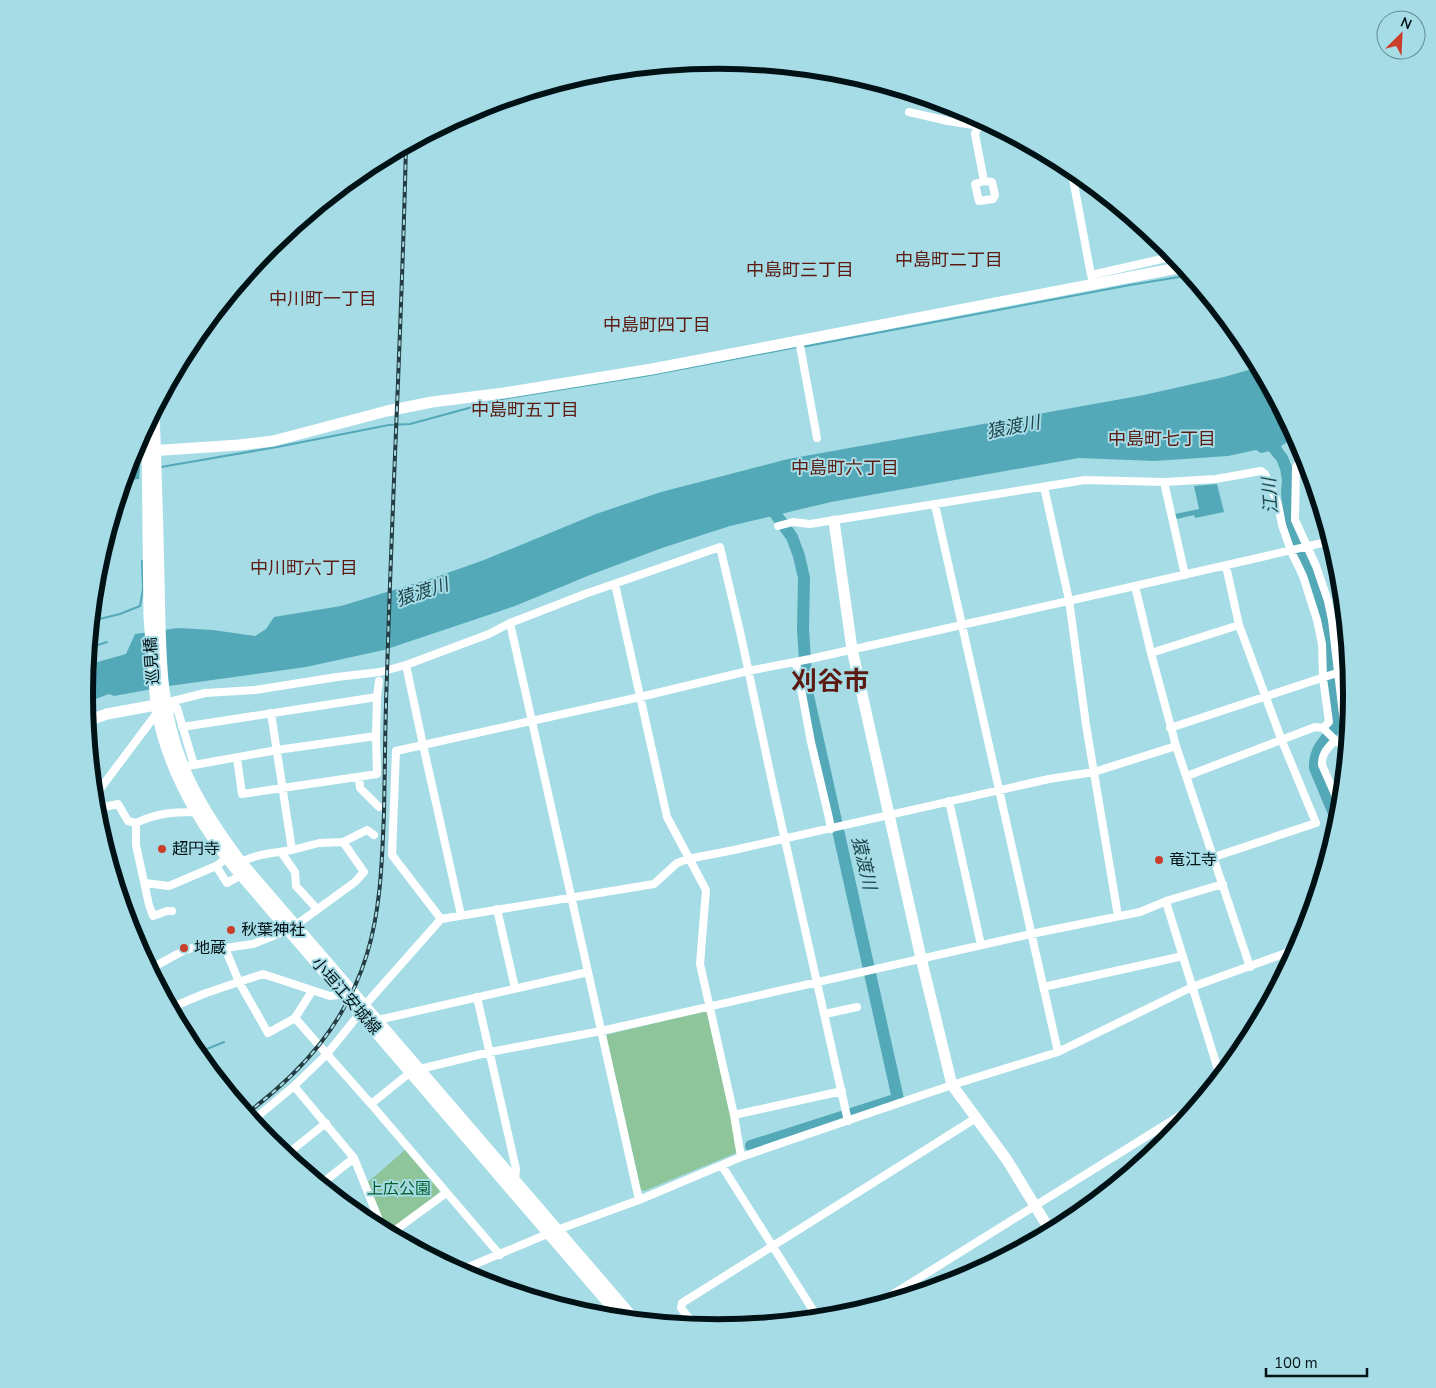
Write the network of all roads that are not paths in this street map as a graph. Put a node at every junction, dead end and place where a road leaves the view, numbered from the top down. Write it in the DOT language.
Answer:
graph roads {
  1 [pos="909,112"];
  2 [pos="978,126"];
  3 [pos="1073,180"];
  4 [pos="984,181"];
  5 [pos="1167,260"];
  6 [pos="1174,268"];
  7 [pos="1146,269"];
  8 [pos="1092,280"];
  9 [pos="800,344"];
  10 [pos="153,426"];
  11 [pos="149,436"];
  12 [pos="817,438"];
  13 [pos="151,457"];
  14 [pos="1299,463"];
  15 [pos="1164,482"];
  16 [pos="1044,487"];
  17 [pos="935,505"];
  18 [pos="834,520"];
  19 [pos="778,526"];
  20 [pos="1324,543"];
  21 [pos="1307,547"];
  22 [pos="1291,551"];
  23 [pos="1226,566"];
  24 [pos="1185,575"];
  25 [pos="615,584"];
  26 [pos="1135,586"];
  27 [pos="1069,600"];
  28 [pos="510,623"];
  29 [pos="962,625"];
  30 [pos="1239,625"];
  31 [pos="852,648"];
  32 [pos="1151,653"];
  33 [pos="796,662"];
  34 [pos="406,665"];
  35 [pos="748,671"];
  36 [pos="1342,672"];
  37 [pos="1338,673"];
  38 [pos="1323,678"];
  39 [pos="379,681"];
  40 [pos="1266,696"];
  41 [pos="377,697"];
  42 [pos="640,697"];
  43 [pos="162,706"];
  44 [pos="1343,712"];
  45 [pos="271,713"];
  46 [pos="94,719"];
  47 [pos="533,721"];
  48 [pos="182,727"];
  49 [pos="1170,728"];
  50 [pos="1323,728"];
  51 [pos="376,736"];
  52 [pos="1335,740"];
  53 [pos="1282,741"];
  54 [pos="423,745"];
  55 [pos="1341,745"];
  56 [pos="1176,746"];
  57 [pos="277,750"];
  58 [pos="237,758"];
  59 [pos="189,766"];
  60 [pos="1094,772"];
  61 [pos="1187,776"];
  62 [pos="359,777"];
  63 [pos="100,789"];
  64 [pos="283,789"];
  65 [pos="998,791"];
  66 [pos="1335,794"];
  67 [pos="949,801"];
  68 [pos="103,807"];
  69 [pos="379,807"];
  70 [pos="195,812"];
  71 [pos="890,815"];
  72 [pos="136,823"];
  73 [pos="830,829"];
  74 [pos="374,835"];
  75 [pos="784,838"];
  76 [pos="343,842"];
  77 [pos="292,850"];
  78 [pos="281,852"];
  79 [pos="1214,857"];
  80 [pos="688,859"];
  81 [pos="236,865"];
  82 [pos="216,866"];
  83 [pos="145,883"];
  84 [pos="1223,884"];
  85 [pos="571,896"];
  86 [pos="1166,902"];
  87 [pos="317,909"];
  88 [pos="497,909"];
  89 [pos="172,911"];
  90 [pos="461,915"];
  91 [pos="1118,916"];
  92 [pos="441,919"];
  93 [pos="292,927"];
  94 [pos="1032,934"];
  95 [pos="981,945"];
  96 [pos="224,948"];
  97 [pos="1287,953"];
  98 [pos="1183,956"];
  99 [pos="921,958"];
  100 [pos="155,966"];
  101 [pos="1250,966"];
  102 [pos="588,972"];
  103 [pos="239,982"];
  104 [pos="817,982"];
  105 [pos="1043,987"];
  106 [pos="1192,987"];
  107 [pos="514,988"];
  108 [pos="312,991"];
  109 [pos="342,992"];
  110 [pos="477,997"];
  111 [pos="176,1006"];
  112 [pos="710,1007"];
  113 [pos="857,1007"];
  114 [pos="360,1008"];
  115 [pos="825,1014"];
  116 [pos="295,1018"];
  117 [pos="378,1020"];
  118 [pos="601,1031"];
  119 [pos="325,1052"];
  120 [pos="490,1052"];
  121 [pos="1058,1052"];
  122 [pos="1218,1069"];
  123 [pos="415,1071"];
  124 [pos="952,1085"];
  125 [pos="294,1086"];
  126 [pos="842,1091"];
  127 [pos="370,1104"];
  128 [pos="734,1115"];
  129 [pos="258,1116"];
  130 [pos="847,1117"];
  131 [pos="1178,1117"];
  132 [pos="976,1118"];
  133 [pos="326,1123"];
  134 [pos="292,1151"];
  135 [pos="741,1157"];
  136 [pos="354,1158"];
  137 [pos="722,1166"];
  138 [pos="326,1180"];
  139 [pos="515,1181"];
  140 [pos="446,1193"];
  141 [pos="639,1200"];
  142 [pos="1035,1206"];
  143 [pos="377,1218"];
  144 [pos="1047,1225"];
  145 [pos="396,1230"];
  146 [pos="553,1232"];
  147 [pos="771,1246"];
  148 [pos="500,1255"];
  149 [pos="468,1267"];
  150 [pos="894,1294"];
  151 [pos="616,1310"];
  152 [pos="627,1312"];
  153 [pos="814,1312"];
  154 [pos="688,1318"];
  1 -- 2 [label="street"];
  2 -- 4 [label="street"];
  3 -- 8 [label="street"];
  5 -- 7 [label="street"];
  6 -- 7 [label="street"];
  7 -- 8 [label="street"];
  8 -- 9 [label="street"];
  9 -- 12 [label="street"];
  9 -- 13 [label="street"];
  10 -- 13 [label="street"];
  11 -- 13 [label="street"];
  13 -- 43 [label="street, 巡見橋"];
  14 -- 21 [label="street"];
  15 -- 16 [label="street"];
  15 -- 22 [label="street"];
  15 -- 24 [label="street"];
  16 -- 17 [label="street"];
  16 -- 27 [label="street"];
  17 -- 18 [label="street"];
  17 -- 29 [label="street"];
  18 -- 19 [label="street"];
  18 -- 31 [label="street"];
  20 -- 21 [label="street"];
  21 -- 22 [label="street"];
  21 -- 37 [label="street"];
  22 -- 23 [label="street"];
  22 -- 38 [label="street"];
  23 -- 24 [label="street"];
  23 -- 30 [label="street"];
  24 -- 26 [label="street"];
  25 -- 28 [label="street"];
  25 -- 35 [label="street"];
  25 -- 42 [label="street"];
  26 -- 27 [label="street"];
  26 -- 32 [label="street"];
  27 -- 29 [label="street"];
  27 -- 60 [label="street"];
  28 -- 34 [label="street"];
  28 -- 47 [label="street"];
  29 -- 31 [label="street"];
  29 -- 65 [label="street"];
  30 -- 32 [label="street"];
  30 -- 40 [label="street"];
  31 -- 33 [label="street"];
  31 -- 71 [label="street"];
  32 -- 49 [label="street"];
  33 -- 35 [label="street"];
  33 -- 73 [label="street"];
  34 -- 43 [label="street"];
  34 -- 54 [label="street"];
  35 -- 42 [label="street"];
  35 -- 75 [label="street"];
  36 -- 37 [label="street"];
  37 -- 38 [label="street"];
  37 -- 44 [label="street"];
  38 -- 40 [label="street"];
  38 -- 50 [label="street"];
  39 -- 41 [label="street"];
  40 -- 49 [label="street"];
  40 -- 53 [label="street"];
  41 -- 45 [label="street"];
  41 -- 51 [label="street"];
  42 -- 47 [label="street"];
  42 -- 80 [label="street"];
  43 -- 46 [label="street"];
  43 -- 48 [label="street"];
  43 -- 59 [label="street, 小垣江安城線"];
  43 -- 63 [label="street"];
  43 -- 70 [label="street, 小垣江安城線"];
  45 -- 48 [label="street"];
  45 -- 57 [label="street"];
  47 -- 54 [label="street"];
  47 -- 85 [label="street"];
  48 -- 59 [label="street"];
  49 -- 56 [label="street"];
  50 -- 52 [label="street"];
  50 -- 53 [label="street"];
  51 -- 57 [label="street"];
  51 -- 62 [label="street"];
  52 -- 55 [label="street"];
  52 -- 66 [label="street"];
  53 -- 61 [label="street"];
  53 -- 79 [label="street"];
  54 -- 90 [label="street"];
  54 -- 92 [label="street"];
  56 -- 60 [label="street"];
  56 -- 61 [label="street"];
  57 -- 58 [label="street"];
  57 -- 64 [label="street"];
  58 -- 59 [label="street"];
  58 -- 64 [label="street"];
  59 -- 81 [label="street, 小垣江安城線"];
  60 -- 65 [label="street"];
  60 -- 91 [label="street"];
  61 -- 79 [label="street"];
  62 -- 64 [label="street"];
  62 -- 69 [label="street"];
  64 -- 77 [label="street"];
  65 -- 67 [label="street"];
  65 -- 94 [label="street"];
  67 -- 71 [label="street"];
  67 -- 95 [label="street"];
  68 -- 72 [label="street"];
  70 -- 72 [label="street"];
  70 -- 81 [label="street, 小垣江安城線"];
  71 -- 73 [label="street"];
  71 -- 99 [label="street"];
  72 -- 83 [label="street"];
  73 -- 75 [label="street"];
  74 -- 76 [label="street"];
  75 -- 80 [label="street"];
  75 -- 104 [label="street"];
  76 -- 77 [label="street"];
  76 -- 87 [label="street"];
  77 -- 78 [label="street"];
  78 -- 81 [label="street"];
  78 -- 87 [label="street"];
  79 -- 84 [label="street"];
  80 -- 85 [label="street"];
  80 -- 112 [label="street"];
  81 -- 82 [label="street"];
  81 -- 82 [label="street"];
  81 -- 93 [label="street, 小垣江安城線"];
  82 -- 83 [label="street"];
  83 -- 89 [label="street"];
  84 -- 86 [label="street"];
  84 -- 101 [label="street"];
  85 -- 88 [label="street"];
  85 -- 102 [label="street"];
  86 -- 91 [label="street"];
  86 -- 98 [label="street"];
  87 -- 93 [label="street"];
  88 -- 90 [label="street"];
  88 -- 107 [label="street"];
  90 -- 92 [label="street"];
  91 -- 94 [label="street"];
  92 -- 114 [label="street"];
  93 -- 96 [label="street"];
  93 -- 109 [label="street, 小垣江安城線"];
  93 -- 114 [label="street, 小垣江安城線"];
  94 -- 95 [label="street"];
  94 -- 105 [label="street"];
  95 -- 99 [label="street"];
  96 -- 100 [label="street"];
  96 -- 103 [label="street"];
  97 -- 101 [label="street"];
  98 -- 105 [label="street"];
  98 -- 106 [label="street"];
  99 -- 104 [label="street"];
  99 -- 124 [label="street"];
  101 -- 106 [label="street"];
  102 -- 107 [label="street"];
  102 -- 118 [label="street"];
  103 -- 108 [label="street"];
  103 -- 111 [label="street"];
  103 -- 116 [label="street"];
  104 -- 112 [label="street"];
  104 -- 115 [label="street"];
  105 -- 121 [label="street"];
  106 -- 121 [label="street"];
  106 -- 122 [label="street"];
  107 -- 110 [label="street"];
  108 -- 109 [label="street"];
  108 -- 116 [label="street"];
  109 -- 114 [label="street, 小垣江安城線"];
  110 -- 117 [label="street"];
  110 -- 120 [label="street"];
  112 -- 118 [label="street"];
  112 -- 128 [label="street"];
  113 -- 115 [label="street"];
  114 -- 117 [label="street, 小垣江安城線"];
  114 -- 119 [label="street"];
  114 -- 123 [label="street, 小垣江安城線"];
  115 -- 126 [label="street"];
  116 -- 119 [label="street"];
  117 -- 123 [label="street, 小垣江安城線"];
  118 -- 120 [label="street"];
  118 -- 141 [label="street"];
  119 -- 125 [label="street"];
  119 -- 127 [label="street"];
  120 -- 123 [label="street"];
  120 -- 139 [label="street"];
  121 -- 124 [label="street"];
  123 -- 127 [label="street"];
  123 -- 139 [label="street, 小垣江安城線"];
  123 -- 146 [label="street, 小垣江安城線"];
  124 -- 130 [label="street"];
  124 -- 132 [label="street"];
  125 -- 129 [label="street"];
  125 -- 133 [label="street"];
  126 -- 128 [label="street"];
  126 -- 130 [label="street"];
  127 -- 140 [label="street"];
  128 -- 135 [label="street"];
  130 -- 135 [label="street"];
  131 -- 142 [label="street"];
  132 -- 142 [label="street"];
  132 -- 147 [label="street"];
  133 -- 134 [label="street"];
  133 -- 136 [label="street"];
  135 -- 137 [label="street"];
  136 -- 138 [label="street"];
  136 -- 143 [label="street"];
  137 -- 141 [label="street"];
  137 -- 147 [label="street"];
  139 -- 146 [label="street, 小垣江安城線"];
  140 -- 145 [label="street"];
  140 -- 148 [label="street"];
  141 -- 146 [label="street"];
  142 -- 144 [label="street"];
  142 -- 150 [label="street"];
  146 -- 148 [label="street"];
  146 -- 151 [label="street, 小垣江安城線"];
  146 -- 152 [label="street, 小垣江安城線"];
  147 -- 153 [label="street"];
  147 -- 154 [label="street"];
  148 -- 149 [label="street"];
}
